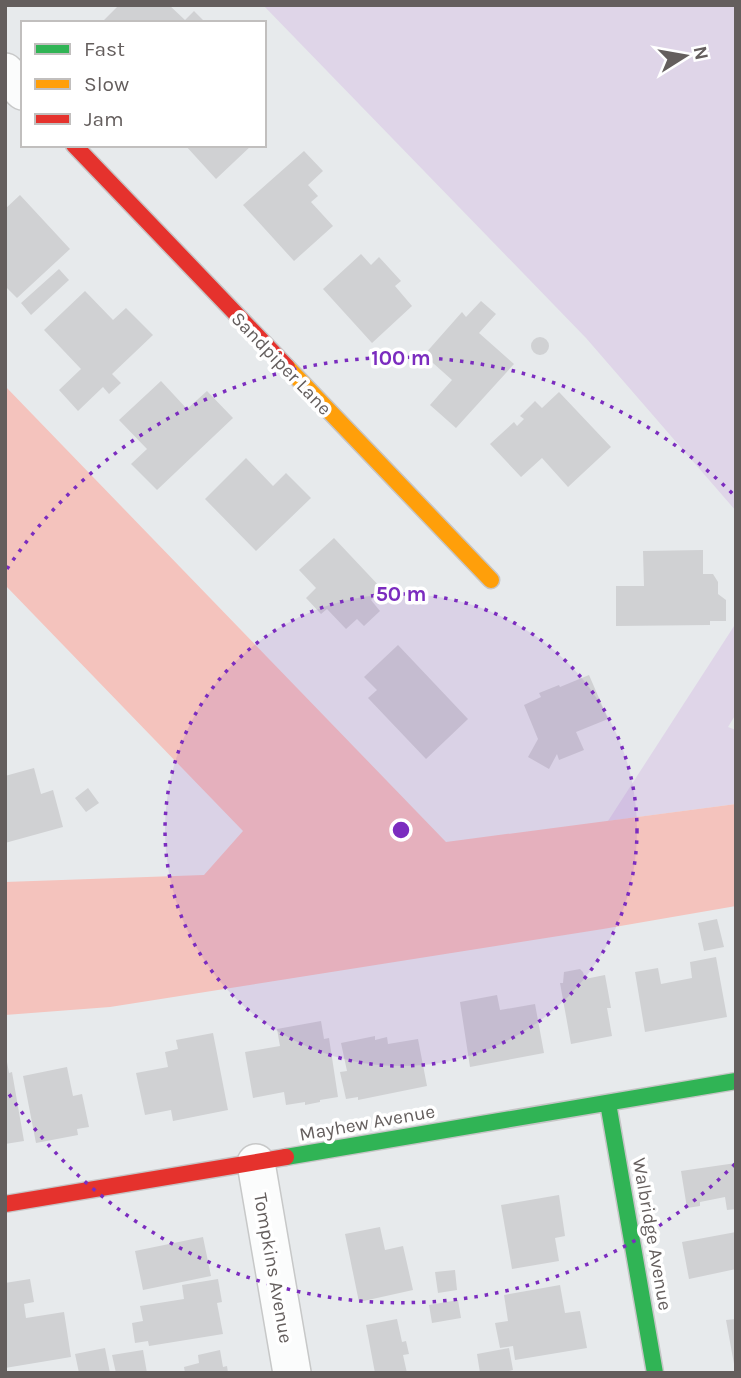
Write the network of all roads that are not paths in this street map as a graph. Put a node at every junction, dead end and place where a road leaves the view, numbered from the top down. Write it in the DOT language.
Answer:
graph roads {
  1 [pos="5,72"];
  2 [pos="21,89"];
  3 [pos="76,147"];
  4 [pos="491,580"];
  5 [pos="736,1081"];
  6 [pos="608,1103"];
  7 [pos="256,1163"];
  8 [pos="5,1204"];
  9 [pos="292,1373"];
  10 [pos="655,1373"];
  1 -- 2 [label="street"];
  3 -- 4 [label="street, Sandpiper Lane"];
  5 -- 6 [label="street, Mayhew Avenue"];
  6 -- 7 [label="street, Mayhew Avenue"];
  6 -- 10 [label="street, Walbridge Avenue"];
  7 -- 8 [label="street, Mayhew Avenue"];
  7 -- 9 [label="street, Tompkins Avenue"];
}
